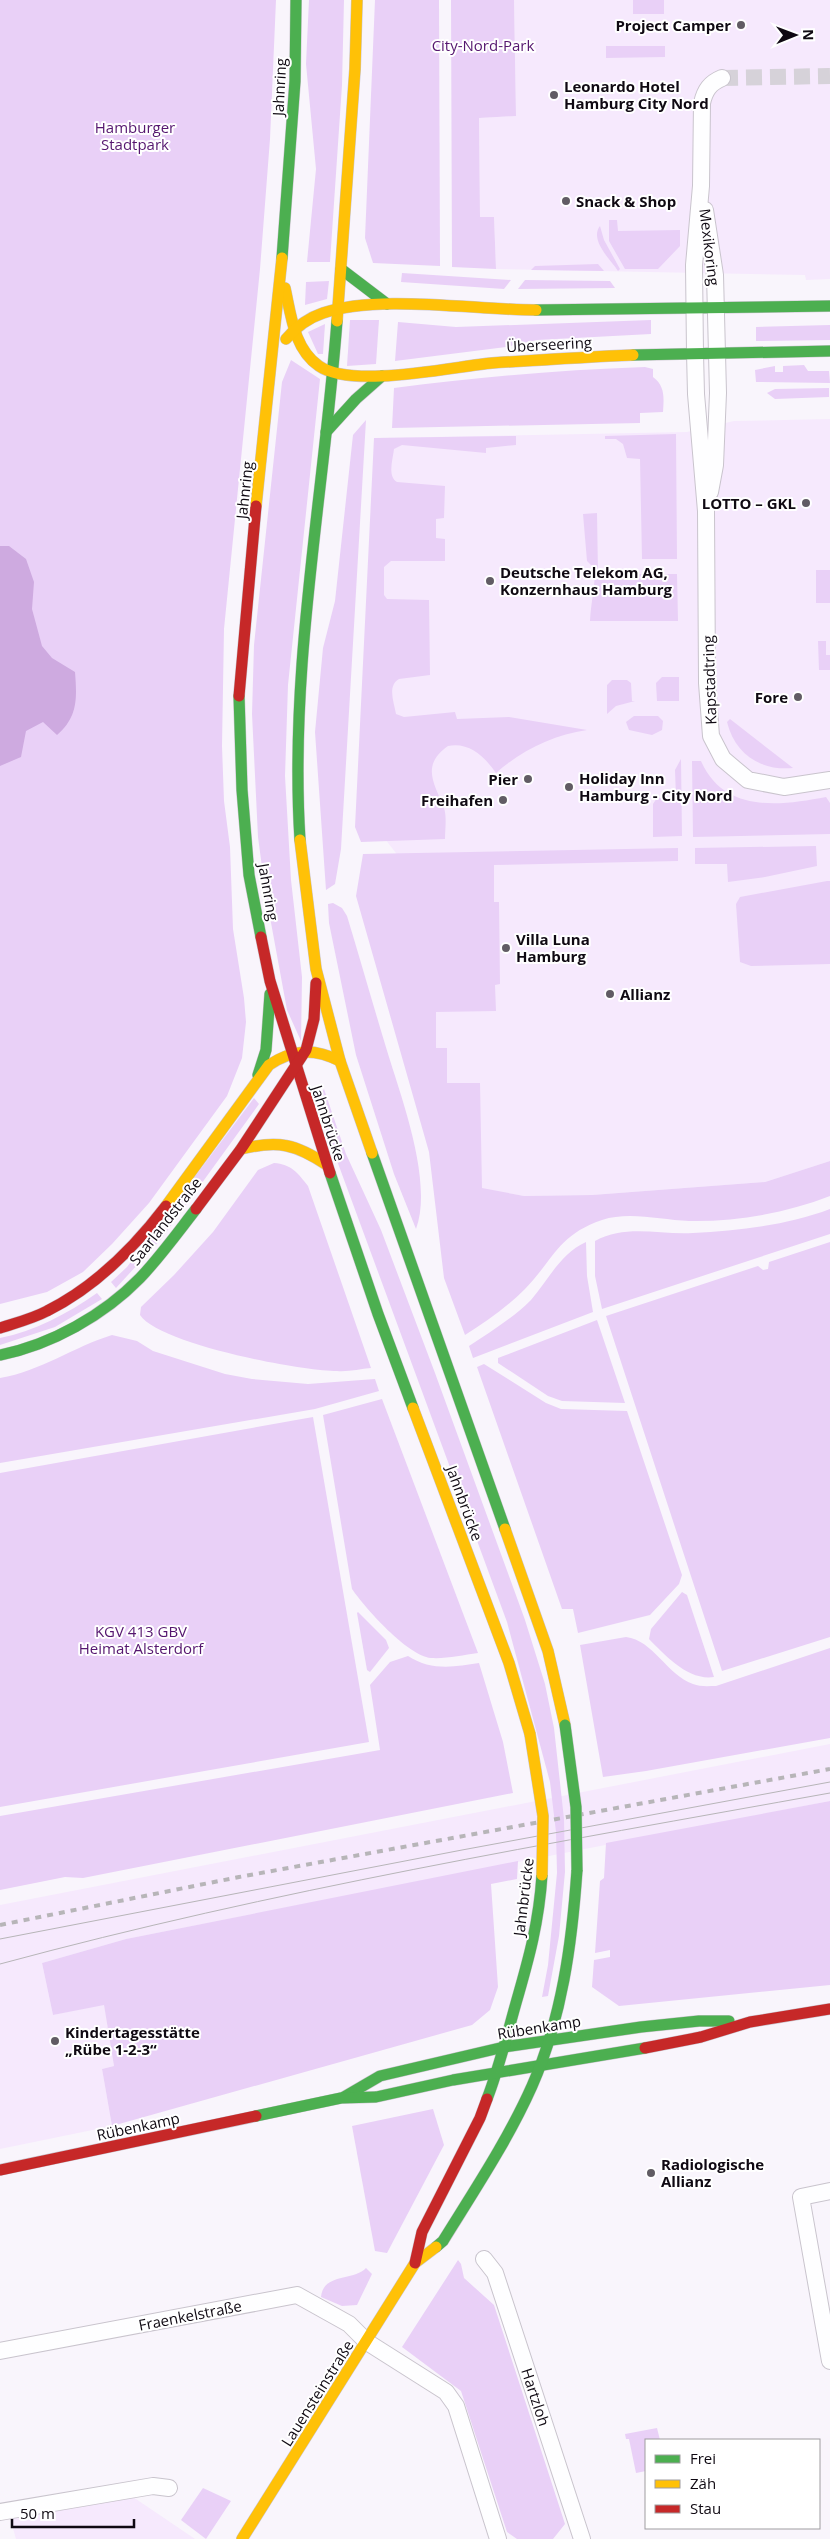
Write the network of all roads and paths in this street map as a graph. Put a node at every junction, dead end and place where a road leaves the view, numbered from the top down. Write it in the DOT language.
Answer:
graph roads {
  1 [pos="296,0"];
  2 [pos="357,0"];
  3 [pos="722,78"];
  4 [pos="701,186"];
  5 [pos="341,269"];
  6 [pos="281,273"];
  7 [pos="387,304"];
  8 [pos="830,306"];
  9 [pos="695,308"];
  10 [pos="716,308"];
  11 [pos="338,309"];
  12 [pos="296,327"];
  13 [pos="830,351"];
  14 [pos="695,353"];
  15 [pos="717,353"];
  16 [pos="272,366"];
  17 [pos="332,373"];
  18 [pos="382,376"];
  19 [pos="326,432"];
  20 [pos="706,511"];
  21 [pos="830,780"];
  22 [pos="316,969"];
  23 [pos="270,981"];
  24 [pos="306,1050"];
  25 [pos="291,1052"];
  26 [pos="340,1061"];
  27 [pos="295,1067"];
  28 [pos="252,1085"];
  29 [pos="240,1149"];
  30 [pos="327,1165"];
  31 [pos="0,1328"];
  32 [pos="0,1355"];
  33 [pos="830,2009"];
  34 [pos="750,2022"];
  35 [pos="549,2040"];
  36 [pos="504,2047"];
  37 [pos="540,2066"];
  38 [pos="497,2072"];
  39 [pos="341,2098"];
  40 [pos="0,2170"];
  41 [pos="830,2191"];
  42 [pos="484,2258"];
  43 [pos="415,2263"];
  44 [pos="367,2342"];
  45 [pos="0,2350"];
  46 [pos="830,2361"];
  47 [pos="169,2488"];
  48 [pos="0,2512"];
  49 [pos="242,2539"];
  50 [pos="498,2539"];
  51 [pos="582,2539"];
  1 -- 6 [label="main road, Jahnring"];
  2 -- 5 [label="main road"];
  3 -- 4 [label="street, Mexikoring"];
  4 -- 9 [label="street, Mexikoring"];
  4 -- 10 [label="street, Mexikoring"];
  5 -- 7 [label="main road"];
  5 -- 11 [label="main road"];
  6 -- 12 [label="main road, Überseering"];
  6 -- 16 [label="main road, Jahnring"];
  7 -- 9 [label="main road"];
  7 -- 11 [label="main road"];
  8 -- 10 [label="main road"];
  9 -- 10 [label="main road"];
  9 -- 14 [label="street, Mexikoring"];
  10 -- 15 [label="street, Mexikoring"];
  11 -- 12 [label="main road"];
  11 -- 17 [label="main road"];
  12 -- 16 [label="main road"];
  12 -- 17 [label="main road, Überseering"];
  13 -- 15 [label="main road, Überseering"];
  14 -- 15 [label="main road, Überseering"];
  14 -- 18 [label="main road, Überseering"];
  14 -- 20 [label="street, Kapstadtring"];
  15 -- 20 [label="street, Kapstadtring"];
  16 -- 23 [label="main road, Jahnring"];
  17 -- 18 [label="main road, Überseering"];
  17 -- 19 [label="main road"];
  18 -- 19 [label="main road"];
  19 -- 22 [label="main road"];
  20 -- 21 [label="street, Kapstadtring"];
  22 -- 24 [label="main road, Saarlandstraße"];
  22 -- 26 [label="main road, Jahnbrücke"];
  23 -- 25 [label="main road, Jahnbrücke"];
  23 -- 28 [label="main road"];
  24 -- 25 [label="main road, Saarlandstraße"];
  24 -- 26 [label="main road, Saarlandstraße"];
  24 -- 27 [label="main road, Saarlandstraße"];
  25 -- 27 [label="main road, Jahnbrücke"];
  25 -- 28 [label="main road, Saarlandstraße"];
  26 -- 35 [label="main road, Jahnbrücke, bridge"];
  27 -- 29 [label="main road, Saarlandstraße"];
  27 -- 30 [label="main road, Jahnbrücke"];
  28 -- 31 [label="main road, Saarlandstraße"];
  29 -- 30 [label="main road"];
  29 -- 32 [label="main road, Saarlandstraße"];
  30 -- 36 [label="main road, Jahnbrücke, bridge"];
  33 -- 34 [label="main road, Rübenkamp"];
  34 -- 35 [label="main road, Rübenkamp"];
  34 -- 37 [label="main road, Rübenkamp"];
  35 -- 36 [label="main road, Rübenkamp"];
  35 -- 37 [label="main road, Lauensteinstraße"];
  36 -- 38 [label="main road, Lauensteinstraße"];
  36 -- 39 [label="main road, Rübenkamp"];
  37 -- 38 [label="main road, Rübenkamp"];
  37 -- 43 [label="main road, Lauensteinstraße"];
  38 -- 39 [label="main road, Rübenkamp"];
  38 -- 43 [label="main road, Lauensteinstraße"];
  39 -- 40 [label="main road, Rübenkamp"];
  41 -- 46 [label="street"];
  42 -- 51 [label="street, Hartzloh"];
  43 -- 44 [label="main road, Lauensteinstraße"];
  44 -- 45 [label="street, Fraenkelstraße"];
  44 -- 49 [label="main road, Lauensteinstraße"];
  44 -- 50 [label="street"];
  47 -- 48 [label="street"];
}
